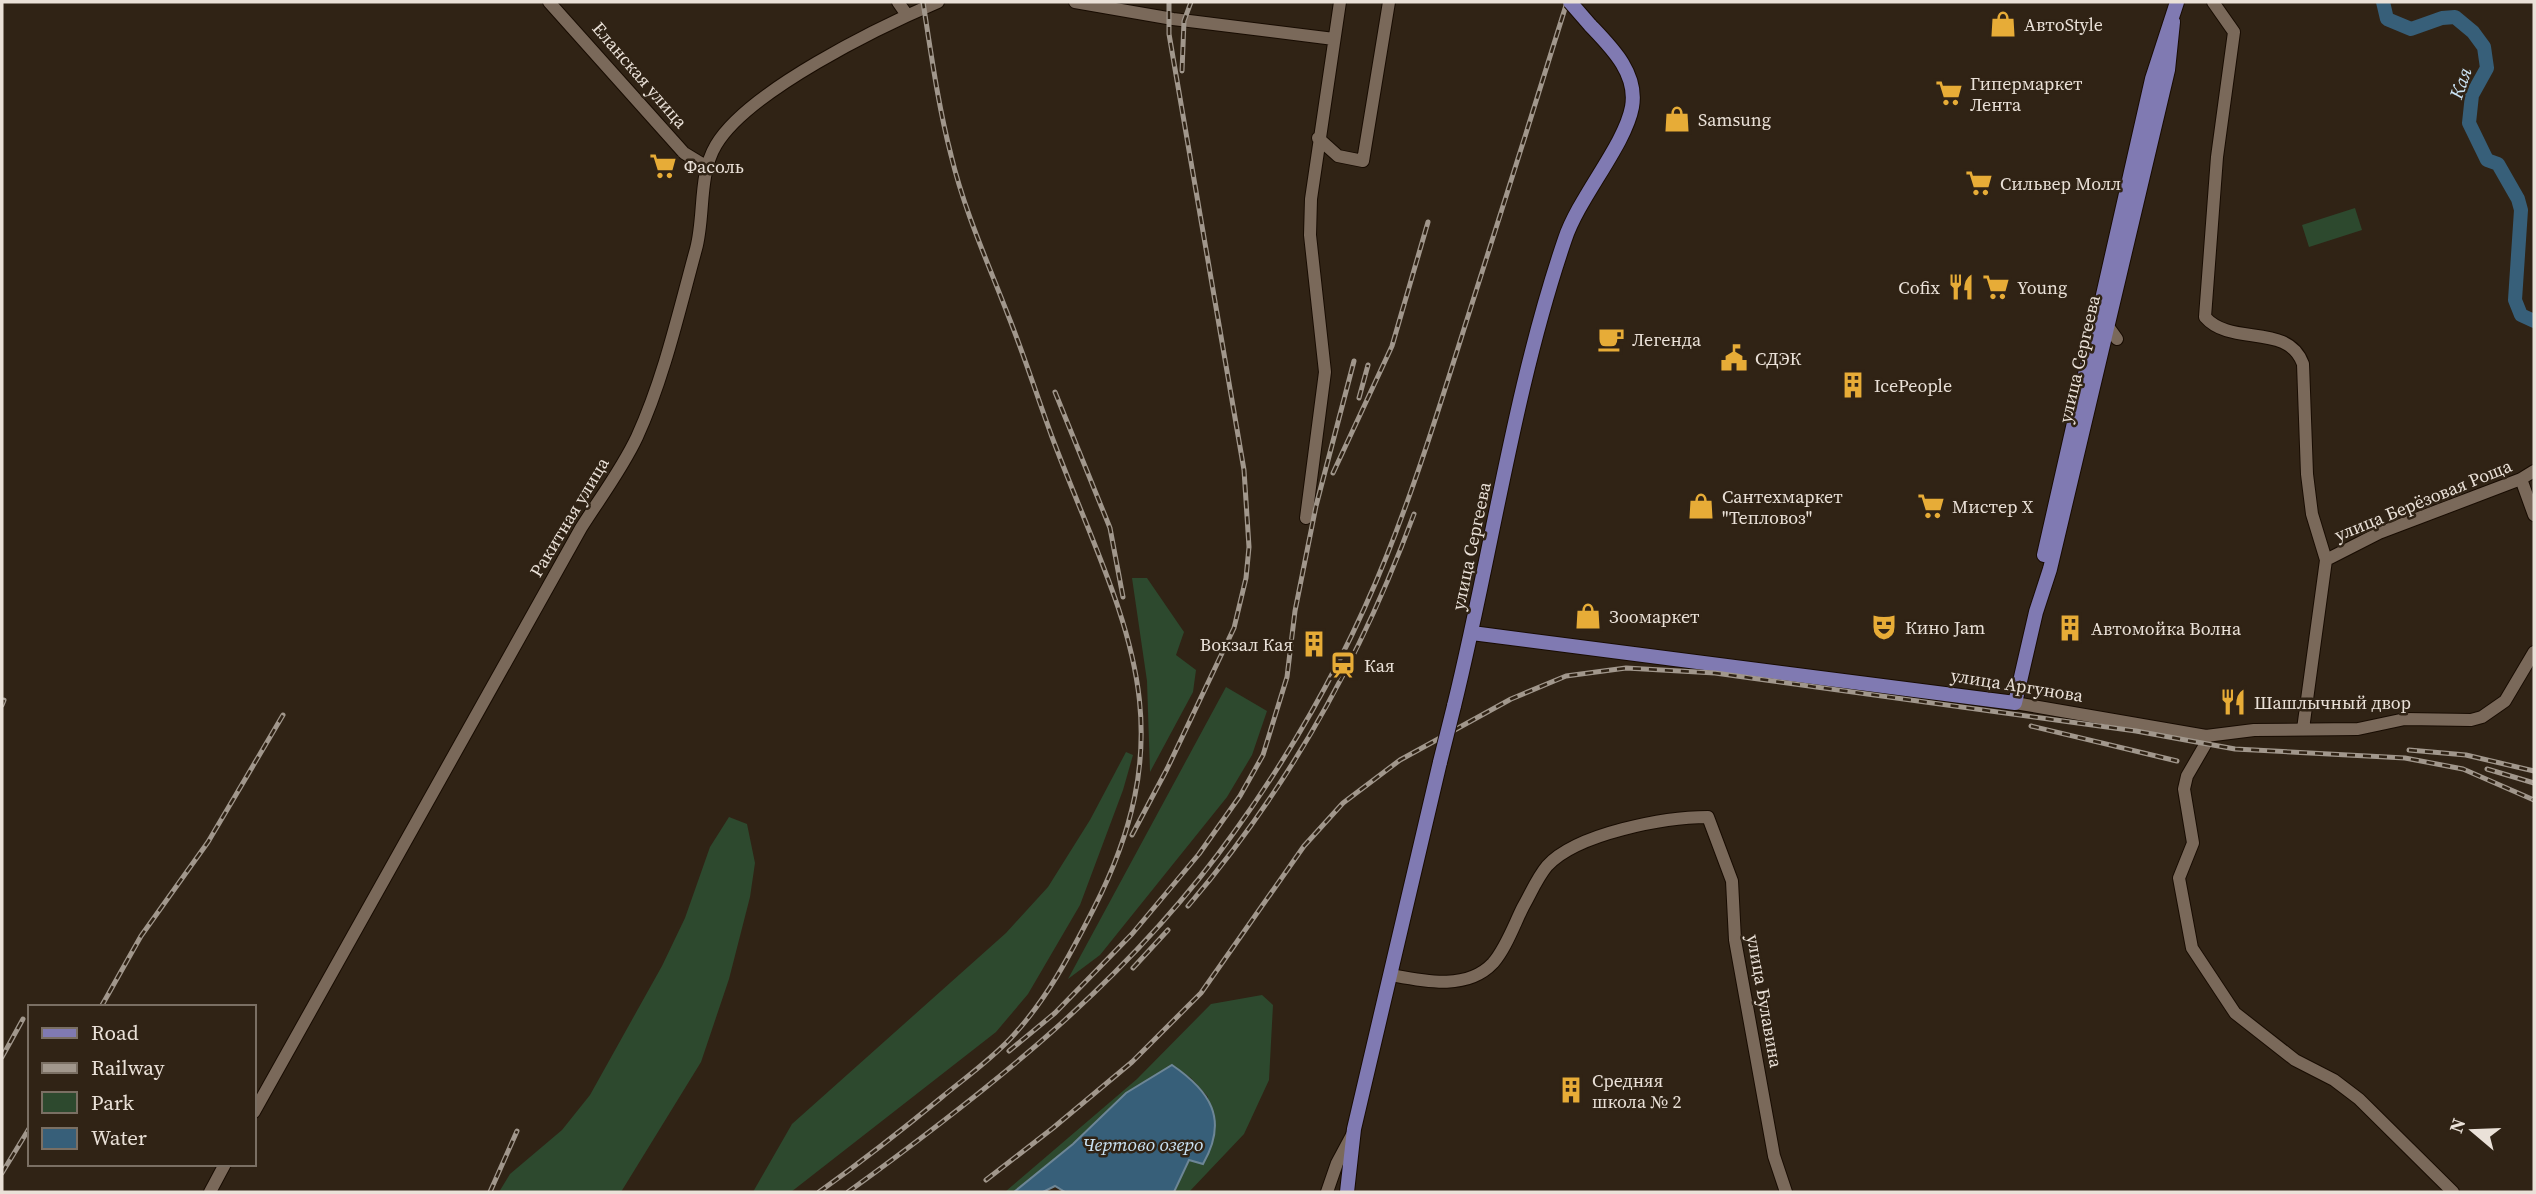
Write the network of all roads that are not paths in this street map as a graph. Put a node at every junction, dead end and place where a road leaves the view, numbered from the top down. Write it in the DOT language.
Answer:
graph roads {
  1 [pos="550,2"];
  2 [pos="898,2"];
  3 [pos="938,2"];
  4 [pos="1075,2"];
  5 [pos="1339,2"];
  6 [pos="1389,2"];
  7 [pos="1570,2"];
  8 [pos="2177,2"];
  9 [pos="2213,2"];
  10 [pos="907,15"];
  11 [pos="2173,22"];
  12 [pos="1334,39"];
  13 [pos="1318,138"];
  14 [pos="707,167"];
  15 [pos="2107,325"];
  16 [pos="2117,339"];
  17 [pos="2534,471"];
  18 [pos="2521,479"];
  19 [pos="2534,502"];
  20 [pos="2534,516"];
  21 [pos="1306,518"];
  22 [pos="2326,560"];
  23 [pos="2036,612"];
  24 [pos="1472,632"];
  25 [pos="2534,654"];
  26 [pos="2531,672"];
  27 [pos="2015,703"];
  28 [pos="2303,729"];
  29 [pos="2206,736"];
  30 [pos="1391,975"];
  31 [pos="256,1108"];
  32 [pos="1354,1129"];
  33 [pos="224,1166"];
  34 [pos="210,1192"];
  35 [pos="1328,1192"];
  36 [pos="1348,1192"];
  37 [pos="1786,1192"];
  38 [pos="2454,1192"];
  1 -- 14 [label="street, Еланская улица"];
  2 -- 10 [label="street"];
  3 -- 10 [label="street, Ракитная улица"];
  4 -- 12 [label="street"];
  5 -- 12 [label="street"];
  6 -- 13 [label="street"];
  7 -- 24 [label="main road, улица Сергеева, bridge"];
  8 -- 11 [label="main road, улица Сергеева"];
  9 -- 22 [label="street"];
  10 -- 14 [label="street, Ракитная улица"];
  11 -- 15 [label="main road, улица Сергеева"];
  11 -- 23 [label="main road, улица Сергеева"];
  12 -- 13 [label="street"];
  13 -- 21 [label="street"];
  14 -- 31 [label="street, Ракитная улица"];
  15 -- 16 [label="street"];
  15 -- 23 [label="main road, улица Сергеева"];
  17 -- 18 [label="street, улица Берёзовая Роща"];
  18 -- 19 [label="street"];
  18 -- 20 [label="street"];
  18 -- 22 [label="street, улица Берёзовая Роща"];
  22 -- 28 [label="street"];
  23 -- 27 [label="main road, улица Сергеева"];
  24 -- 27 [label="main road, улица Аргунова"];
  24 -- 30 [label="main road, улица Сергеева, bridge"];
  25 -- 26 [label="street, улица Аргунова"];
  26 -- 28 [label="street, улица Аргунова"];
  27 -- 29 [label="street, улица Аргунова"];
  28 -- 29 [label="street, улица Аргунова"];
  29 -- 38 [label="street"];
  30 -- 32 [label="main road, улица Сергеева"];
  30 -- 37 [label="street, улица Булавина"];
  32 -- 35 [label="street"];
  32 -- 36 [label="main road, улица Сергеева"];
  33 -- 34 [label="street"];
}
